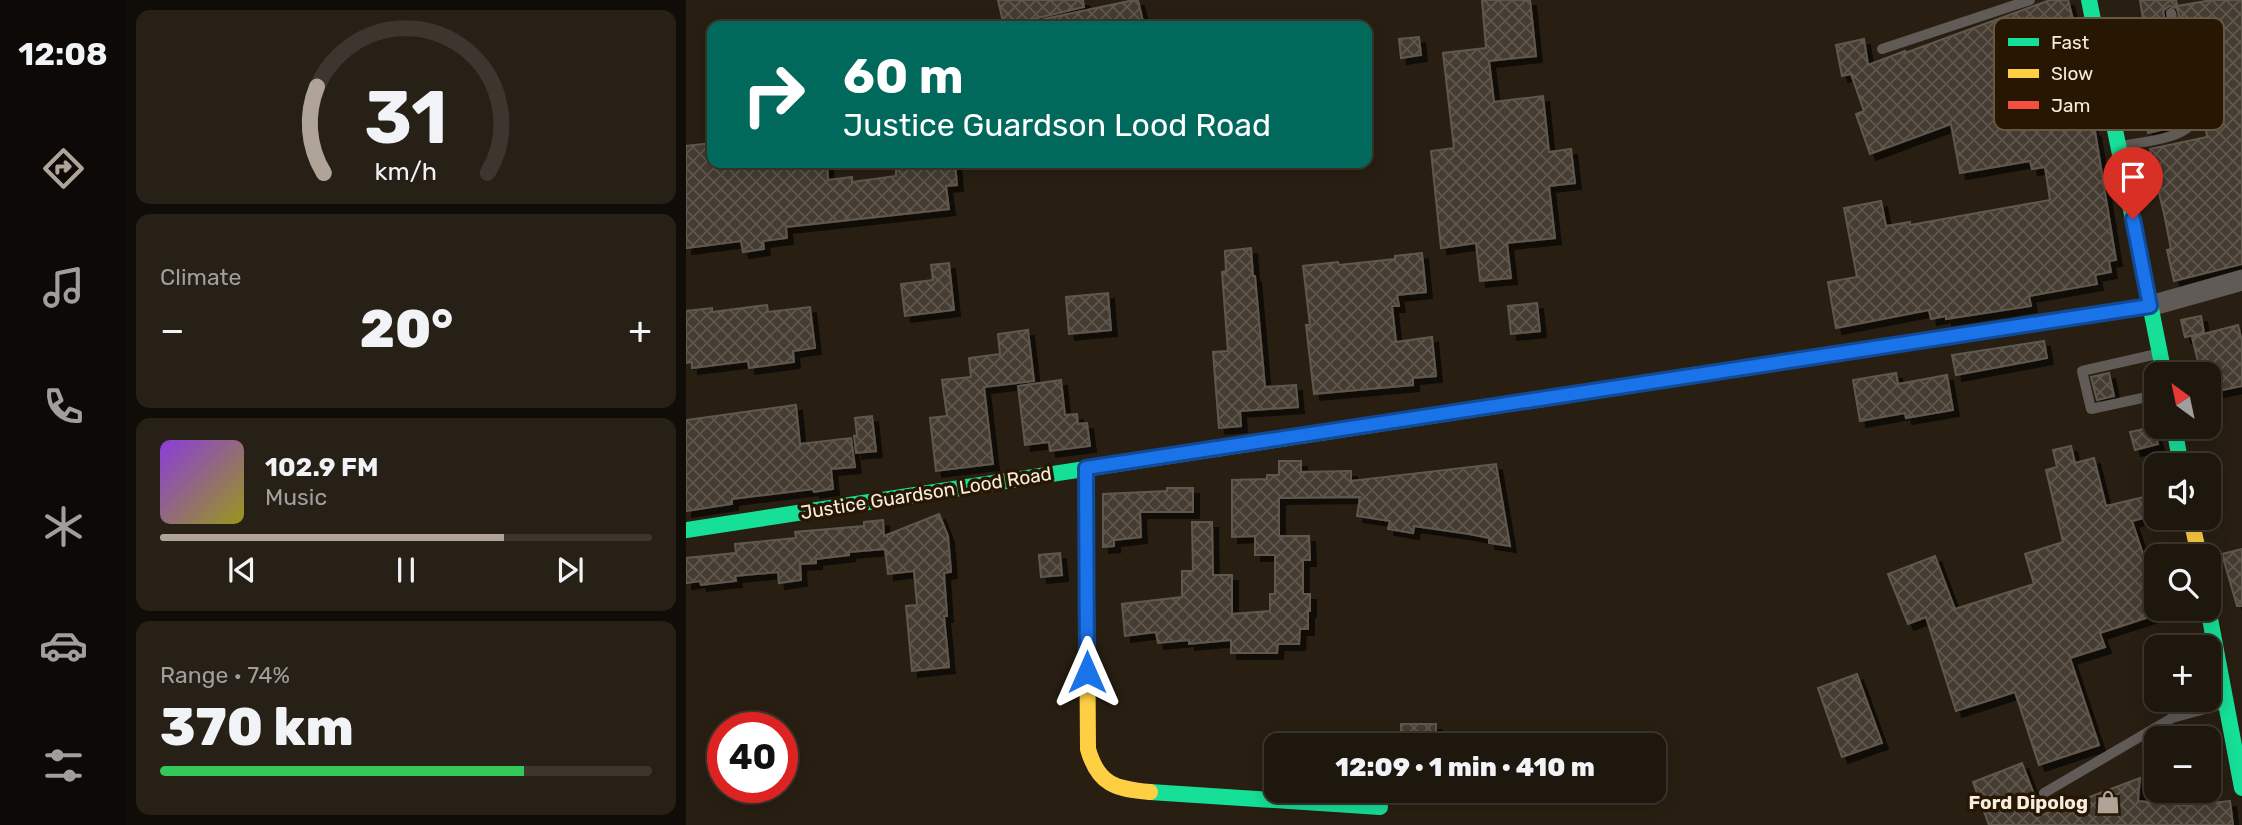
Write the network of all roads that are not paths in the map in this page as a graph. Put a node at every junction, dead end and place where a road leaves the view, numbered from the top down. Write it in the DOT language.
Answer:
graph roads {
  1 [pos="2030,0"];
  2 [pos="2089,0"];
  3 [pos="2171,13"];
  4 [pos="2093,18"];
  5 [pos="2172,18"];
  6 [pos="1882,49"];
  7 [pos="2115,130"];
  8 [pos="2186,130"];
  9 [pos="2118,147"];
  10 [pos="2242,280"];
  11 [pos="2150,306"];
  12 [pos="2160,354"];
  13 [pos="2162,362"];
  14 [pos="2144,398"];
  15 [pos="1086,468"];
  16 [pos="686,530"];
  17 [pos="2213,621"];
  18 [pos="2232,677"];
  19 [pos="2227,703"];
  20 [pos="2242,788"];
  21 [pos="2044,793"];
  22 [pos="1380,807"];
  1 -- 6 [label="lane"];
  2 -- 4 [label="main road"];
  3 -- 5 [label="lane"];
  7 -- 9 [label="main road"];
  8 -- 9 [label="lane"];
  9 -- 11 [label="main road"];
  10 -- 11 [label="street, Justice Guardson Lood Road"];
  11 -- 12 [label="main road"];
  11 -- 15 [label="main road, Justice Guardson Lood Road"];
  12 -- 13 [label="main road"];
  12 -- 14 [label="lane"];
  15 -- 16 [label="main road, Justice Guardson Lood Road"];
  15 -- 22 [label="main road"];
  17 -- 18 [label="main road"];
  18 -- 19 [label="main road"];
  19 -- 20 [label="main road"];
  19 -- 21 [label="lane"];
}
